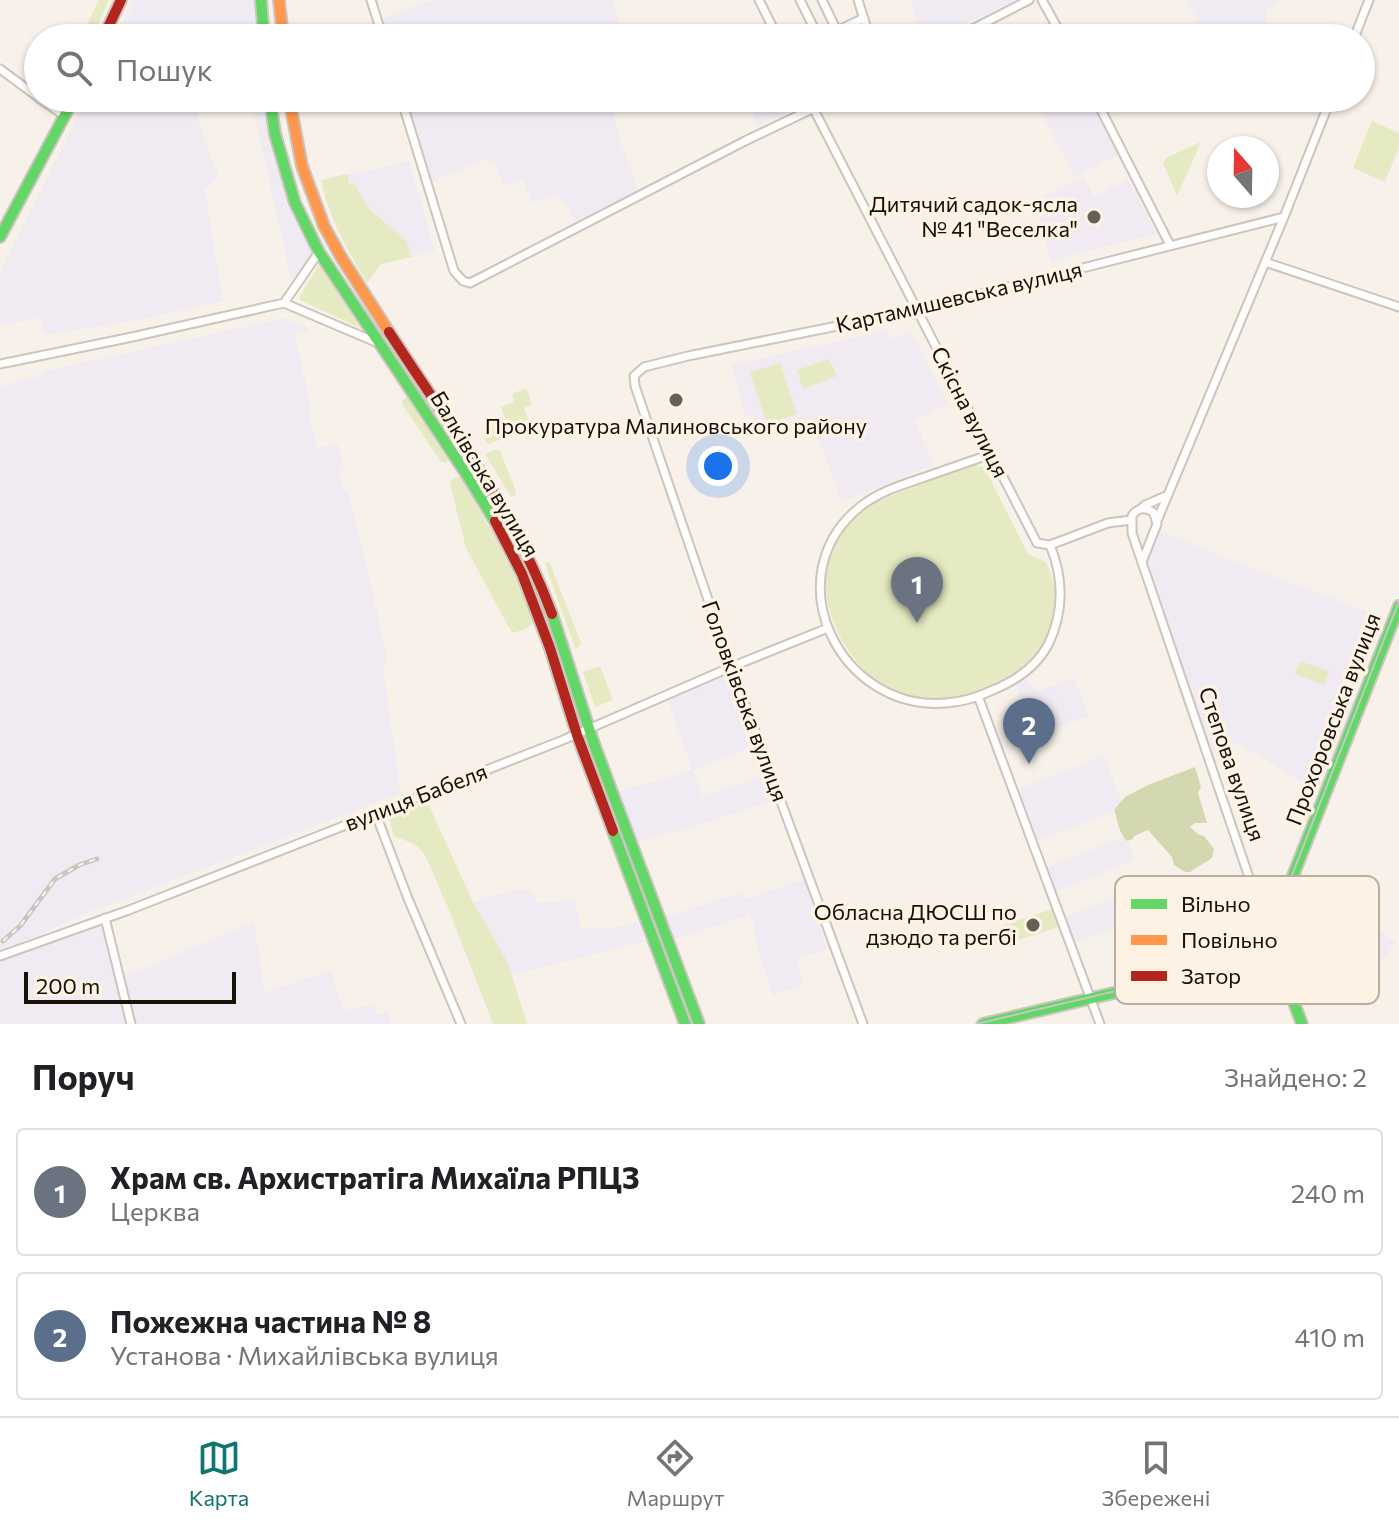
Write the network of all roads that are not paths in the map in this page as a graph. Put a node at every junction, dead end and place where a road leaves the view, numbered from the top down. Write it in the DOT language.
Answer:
graph roads {
  1 [pos="121,0"];
  2 [pos="261,0"];
  3 [pos="279,0"];
  4 [pos="371,0"];
  5 [pos="759,0"];
  6 [pos="800,0"];
  7 [pos="822,0"];
  8 [pos="858,0"];
  9 [pos="1029,0"];
  10 [pos="1042,0"];
  11 [pos="1369,0"];
  12 [pos="864,18"];
  13 [pos="110,24"];
  14 [pos="263,24"];
  15 [pos="282,24"];
  16 [pos="379,24"];
  17 [pos="771,24"];
  18 [pos="813,24"];
  19 [pos="834,24"];
  20 [pos="852,24"];
  21 [pos="866,24"];
  22 [pos="982,24"];
  23 [pos="1055,24"];
  24 [pos="1360,24"];
  25 [pos="0,69"];
  26 [pos="24,87"];
  27 [pos="59,112"];
  28 [pos="67,112"];
  29 [pos="272,112"];
  30 [pos="292,112"];
  31 [pos="405,112"];
  32 [pos="805,112"];
  33 [pos="815,112"];
  34 [pos="1102,112"];
  35 [pos="1325,112"];
  36 [pos="65,116"];
  37 [pos="1284,217"];
  38 [pos="0,237"];
  39 [pos="1170,245"];
  40 [pos="319,252"];
  41 [pos="1265,262"];
  42 [pos="284,303"];
  43 [pos="1399,307"];
  44 [pos="917,310"];
  45 [pos="380,344"];
  46 [pos="0,364"];
  47 [pos="634,376"];
  48 [pos="991,454"];
  49 [pos="1166,496"];
  50 [pos="1141,509"];
  51 [pos="1157,522"];
  52 [pos="1131,524"];
  53 [pos="1146,534"];
  54 [pos="1050,545"];
  55 [pos="1142,562"];
  56 [pos="1399,606"];
  57 [pos="828,628"];
  58 [pos="731,667"];
  59 [pos="978,696"];
  60 [pos="589,730"];
  61 [pos="577,735"];
  62 [pos="375,812"];
  63 [pos="1248,876"];
  64 [pos="1293,876"];
  65 [pos="105,918"];
  66 [pos="0,956"];
  67 [pos="1115,993"];
  68 [pos="1091,999"];
  69 [pos="1294,1004"];
  70 [pos="131,1024"];
  71 [pos="461,1024"];
  72 [pos="685,1024"];
  73 [pos="699,1024"];
  74 [pos="863,1024"];
  75 [pos="983,1024"];
  76 [pos="1100,1024"];
  77 [pos="1302,1024"];
  1 -- 13 [label="main road"];
  2 -- 14 [label="main road"];
  3 -- 15 [label="main road"];
  4 -- 16 [label="street"];
  5 -- 17 [label="street"];
  6 -- 18 [label="street"];
  7 -- 19 [label="street"];
  8 -- 12 [label="street"];
  9 -- 22 [label="street"];
  10 -- 23 [label="street"];
  11 -- 24 [label="street"];
  12 -- 20 [label="street"];
  12 -- 21 [label="street"];
  25 -- 26 [label="street"];
  27 -- 36 [label="street"];
  28 -- 36 [label="main road"];
  29 -- 40 [label="main road, Балківська вулиця"];
  30 -- 60 [label="main road, Балківська вулиця"];
  31 -- 32 [label="street"];
  33 -- 44 [label="street, Cкісна вулиця"];
  34 -- 39 [label="street"];
  35 -- 37 [label="street"];
  36 -- 38 [label="main road"];
  37 -- 39 [label="street, Картамишевська вулиця"];
  37 -- 41 [label="street"];
  39 -- 44 [label="street, Картамишевська вулиця"];
  40 -- 42 [label="street"];
  40 -- 45 [label="main road, Балківська вулиця"];
  41 -- 43 [label="street"];
  41 -- 49 [label="street"];
  42 -- 45 [label="street"];
  42 -- 46 [label="street"];
  44 -- 47 [label="street, Картамишевська вулиця"];
  44 -- 48 [label="street, Cкісна вулиця"];
  45 -- 61 [label="main road, Балківська вулиця"];
  47 -- 58 [label="street, Головківська вулиця"];
  48 -- 54 [label="street, Cкісна вулиця"];
  48 -- 57 [label="street"];
  49 -- 50 [label="street"];
  49 -- 51 [label="street"];
  50 -- 51 [label="street"];
  50 -- 52 [label="street"];
  51 -- 53 [label="street"];
  52 -- 53 [label="street"];
  52 -- 54 [label="street"];
  52 -- 55 [label="street, Степова вулиця"];
  53 -- 55 [label="street"];
  54 -- 59 [label="street"];
  55 -- 63 [label="street, Степова вулиця"];
  56 -- 64 [label="main road, Прохоровська вулиця"];
  57 -- 58 [label="street, вулиця Бабеля"];
  57 -- 59 [label="street"];
  58 -- 60 [label="street, вулиця Бабеля"];
  58 -- 74 [label="street, Головківська вулиця"];
  59 -- 68 [label="street"];
  60 -- 61 [label="street, вулиця Бабеля"];
  60 -- 73 [label="main road, Балківська вулиця"];
  61 -- 62 [label="street, вулиця Бабеля"];
  61 -- 72 [label="main road, Балківська вулиця"];
  62 -- 65 [label="street, вулиця Бабеля"];
  62 -- 71 [label="street"];
  65 -- 66 [label="street, вулиця Бабеля"];
  65 -- 70 [label="street"];
  67 -- 68 [label="main road"];
  68 -- 75 [label="main road"];
  68 -- 76 [label="street"];
  69 -- 77 [label="main road, Степова вулиця"];
}
